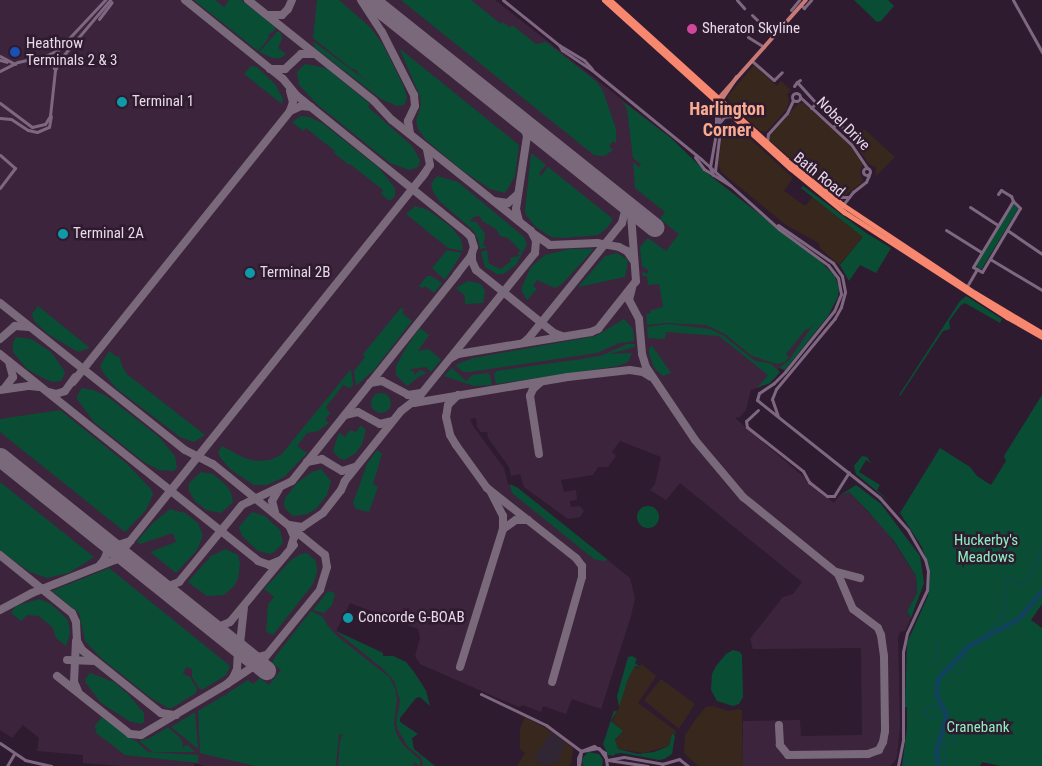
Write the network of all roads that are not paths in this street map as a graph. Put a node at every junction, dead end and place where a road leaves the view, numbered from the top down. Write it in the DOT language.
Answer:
graph roads {
  1 [pos="104,0"];
  2 [pos="503,0"];
  3 [pos="604,0"];
  4 [pos="610,0"];
  5 [pos="737,0"];
  6 [pos="799,0"];
  7 [pos="806,0"];
  8 [pos="811,0"];
  9 [pos="1013,0"];
  10 [pos="111,1"];
  11 [pos="802,6"];
  12 [pos="744,8"];
  13 [pos="794,10"];
  14 [pos="752,15"];
  15 [pos="99,18"];
  16 [pos="775,36"];
  17 [pos="748,37"];
  18 [pos="765,47"];
  19 [pos="1042,52"];
  20 [pos="0,56"];
  21 [pos="38,58"];
  22 [pos="0,60"];
  23 [pos="752,61"];
  24 [pos="15,64"];
  25 [pos="55,70"];
  26 [pos="0,71"];
  27 [pos="782,72"];
  28 [pos="737,77"];
  29 [pos="794,86"];
  30 [pos="724,90"];
  31 [pos="711,92"];
  32 [pos="800,97"];
  33 [pos="793,100"];
  34 [pos="718,101"];
  35 [pos="0,103"];
  36 [pos="816,103"];
  37 [pos="51,108"];
  38 [pos="812,108"];
  39 [pos="825,112"];
  40 [pos="836,112"];
  41 [pos="731,116"];
  42 [pos="0,118"];
  43 [pos="720,123"];
  44 [pos="837,123"];
  45 [pos="833,127"];
  46 [pos="846,130"];
  47 [pos="758,134"];
  48 [pos="768,134"];
  49 [pos="767,142"];
  50 [pos="0,155"];
  51 [pos="695,156"];
  52 [pos="712,156"];
  53 [pos="701,159"];
  54 [pos="716,160"];
  55 [pos="710,167"];
  56 [pos="704,169"];
  57 [pos="714,173"];
  58 [pos="0,188"];
  59 [pos="998,194"];
  60 [pos="832,196"];
  61 [pos="848,197"];
  62 [pos="1014,201"];
  63 [pos="842,205"];
  64 [pos="970,207"];
  65 [pos="778,225"];
  66 [pos="998,225"];
  67 [pos="946,230"];
  68 [pos="1007,230"];
  69 [pos="981,252"];
  70 [pos="1042,254"];
  71 [pos="990,259"];
  72 [pos="977,270"];
  73 [pos="966,289"];
  74 [pos="1042,290"];
  75 [pos="1042,333"];
  76 [pos="1042,337"];
  77 [pos="764,390"];
  78 [pos="772,398"];
  79 [pos="764,406"];
  80 [pos="758,410"];
  81 [pos="779,416"];
  82 [pos="849,472"];
  83 [pos="481,694"];
  84 [pos="0,743"];
  85 [pos="581,751"];
  86 [pos="14,754"];
  87 [pos="608,760"];
  88 [pos="669,764"];
  89 [pos="688,765"];
  90 [pos="6,766"];
  91 [pos="51,766"];
  92 [pos="579,766"];
  93 [pos="605,766"];
  94 [pos="648,766"];
  95 [pos="897,766"];
  1 -- 21 [label="street"];
  2 -- 51 [label="street"];
  3 -- 34 [label="highway, Bath Road"];
  4 -- 31 [label="highway, Bath Road"];
  5 -- 12 [label="street"];
  6 -- 13 [label="street"];
  7 -- 11 [label="main road"];
  8 -- 11 [label="street"];
  9 -- 19 [label="street"];
  10 -- 15 [label="street"];
  10 -- 25 [label="street"];
  11 -- 13 [label="main road"];
  13 -- 16 [label="main road"];
  14 -- 16 [label="street"];
  16 -- 18 [label="main road"];
  17 -- 18 [label="street"];
  18 -- 23 [label="main road"];
  20 -- 24 [label="street"];
  21 -- 24 [label="street"];
  21 -- 25 [label="street"];
  22 -- 24 [label="street"];
  23 -- 27 [label="street"];
  23 -- 28 [label="main road"];
  24 -- 26 [label="street"];
  25 -- 37 [label="street"];
  28 -- 30 [label="main road"];
  28 -- 34 [label="main road"];
  29 -- 36 [label="street"];
  30 -- 31 [label="main road"];
  30 -- 34 [label="main road"];
  31 -- 34 [label="highway, Bath Road"];
  32 -- 33 [label="street"];
  32 -- 33 [label="street"];
  32 -- 38 [label="street, Nobel Drive"];
  33 -- 48 [label="street, Nobel Drive"];
  34 -- 41 [label="highway, Bath Road"];
  34 -- 43 [label="street"];
  34 -- 47 [label="highway, Bath Road"];
  34 -- 52 [label="street"];
  35 -- 37 [label="street"];
  36 -- 38 [label="street"];
  36 -- 39 [label="street"];
  37 -- 42 [label="street"];
  38 -- 45 [label="street, Nobel Drive"];
  40 -- 44 [label="street"];
  41 -- 43 [label="street"];
  41 -- 63 [label="highway, Bath Road"];
  43 -- 54 [label="street"];
  44 -- 45 [label="street"];
  44 -- 46 [label="street"];
  45 -- 61 [label="street, Nobel Drive"];
  47 -- 48 [label="street"];
  47 -- 49 [label="highway, Bath Road"];
  48 -- 49 [label="street"];
  49 -- 60 [label="highway, Bath Road"];
  50 -- 58 [label="street"];
  51 -- 53 [label="street"];
  51 -- 56 [label="street"];
  52 -- 53 [label="street"];
  52 -- 55 [label="street"];
  53 -- 55 [label="street"];
  54 -- 55 [label="street"];
  54 -- 57 [label="street"];
  55 -- 56 [label="street"];
  55 -- 57 [label="street"];
  56 -- 57 [label="street"];
  57 -- 65 [label="street"];
  59 -- 62 [label="street"];
  60 -- 61 [label="street"];
  60 -- 63 [label="highway, Bath Road"];
  61 -- 63 [label="street, Nobel Drive"];
  62 -- 66 [label="street"];
  62 -- 68 [label="street"];
  63 -- 73 [label="highway, Bath Road"];
  64 -- 66 [label="street"];
  65 -- 77 [label="street"];
  65 -- 78 [label="street"];
  66 -- 69 [label="street"];
  67 -- 69 [label="street"];
  68 -- 70 [label="street"];
  68 -- 71 [label="street"];
  69 -- 72 [label="street"];
  71 -- 72 [label="street"];
  71 -- 74 [label="street"];
  72 -- 73 [label="street"];
  73 -- 75 [label="highway, Bath Road"];
  73 -- 76 [label="highway, Bath Road"];
  77 -- 78 [label="street"];
  77 -- 79 [label="street"];
  78 -- 79 [label="street"];
  78 -- 81 [label="street"];
  79 -- 81 [label="street"];
  80 -- 82 [label="street"];
  81 -- 82 [label="street"];
  82 -- 95 [label="street"];
  83 -- 85 [label="street"];
  84 -- 86 [label="street"];
  85 -- 87 [label="street"];
  85 -- 92 [label="street"];
  86 -- 90 [label="street"];
  86 -- 91 [label="street"];
  87 -- 88 [label="street"];
  87 -- 93 [label="street"];
  87 -- 94 [label="street"];
  88 -- 89 [label="street"];
}
